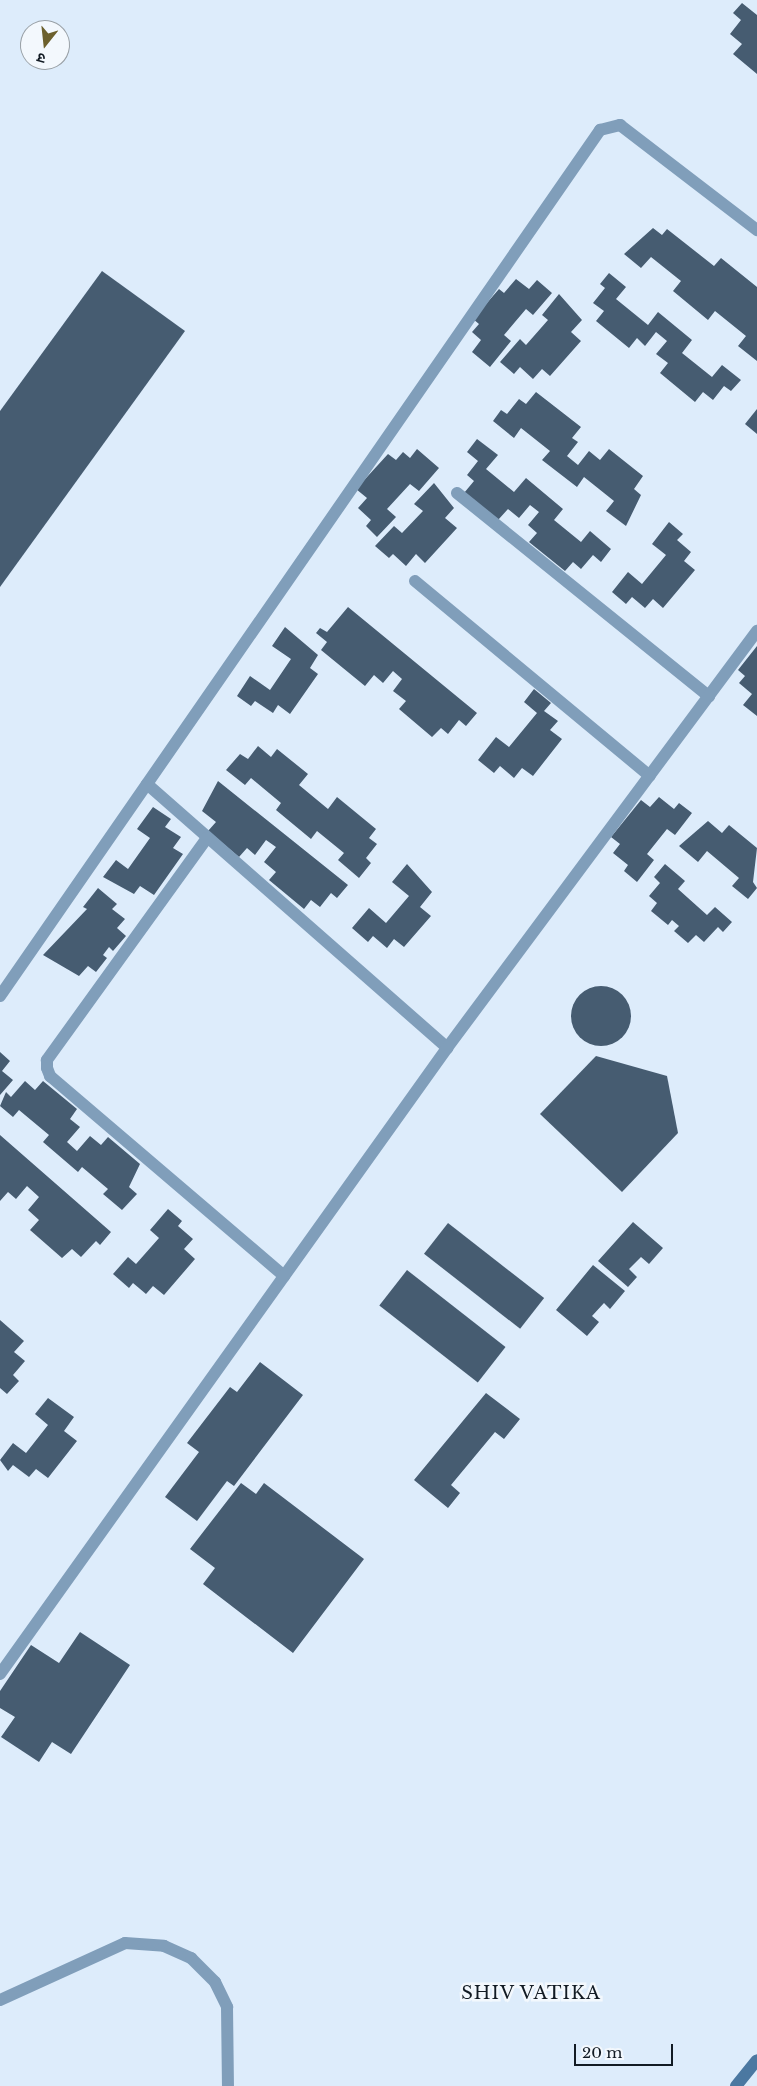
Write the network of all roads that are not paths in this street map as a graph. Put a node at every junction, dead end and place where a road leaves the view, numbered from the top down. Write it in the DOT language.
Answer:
graph roads {
  1 [pos="757,230"];
  2 [pos="457,493"];
  3 [pos="415,581"];
  4 [pos="757,632"];
  5 [pos="709,696"];
  6 [pos="650,776"];
  7 [pos="147,784"];
  8 [pos="207,838"];
  9 [pos="0,996"];
  10 [pos="447,1048"];
  11 [pos="284,1276"];
  12 [pos="0,1674"];
  13 [pos="0,2000"];
  14 [pos="757,2060"];
  15 [pos="228,2086"];
  16 [pos="736,2086"];
  1 -- 7 [label="street"];
  2 -- 5 [label="street"];
  3 -- 6 [label="street"];
  4 -- 5 [label="street"];
  5 -- 6 [label="street"];
  6 -- 10 [label="street"];
  7 -- 8 [label="street"];
  7 -- 9 [label="street"];
  8 -- 10 [label="street"];
  8 -- 11 [label="street"];
  10 -- 11 [label="street"];
  11 -- 12 [label="street"];
  13 -- 15 [label="street"];
  14 -- 16 [label="street"];
}
